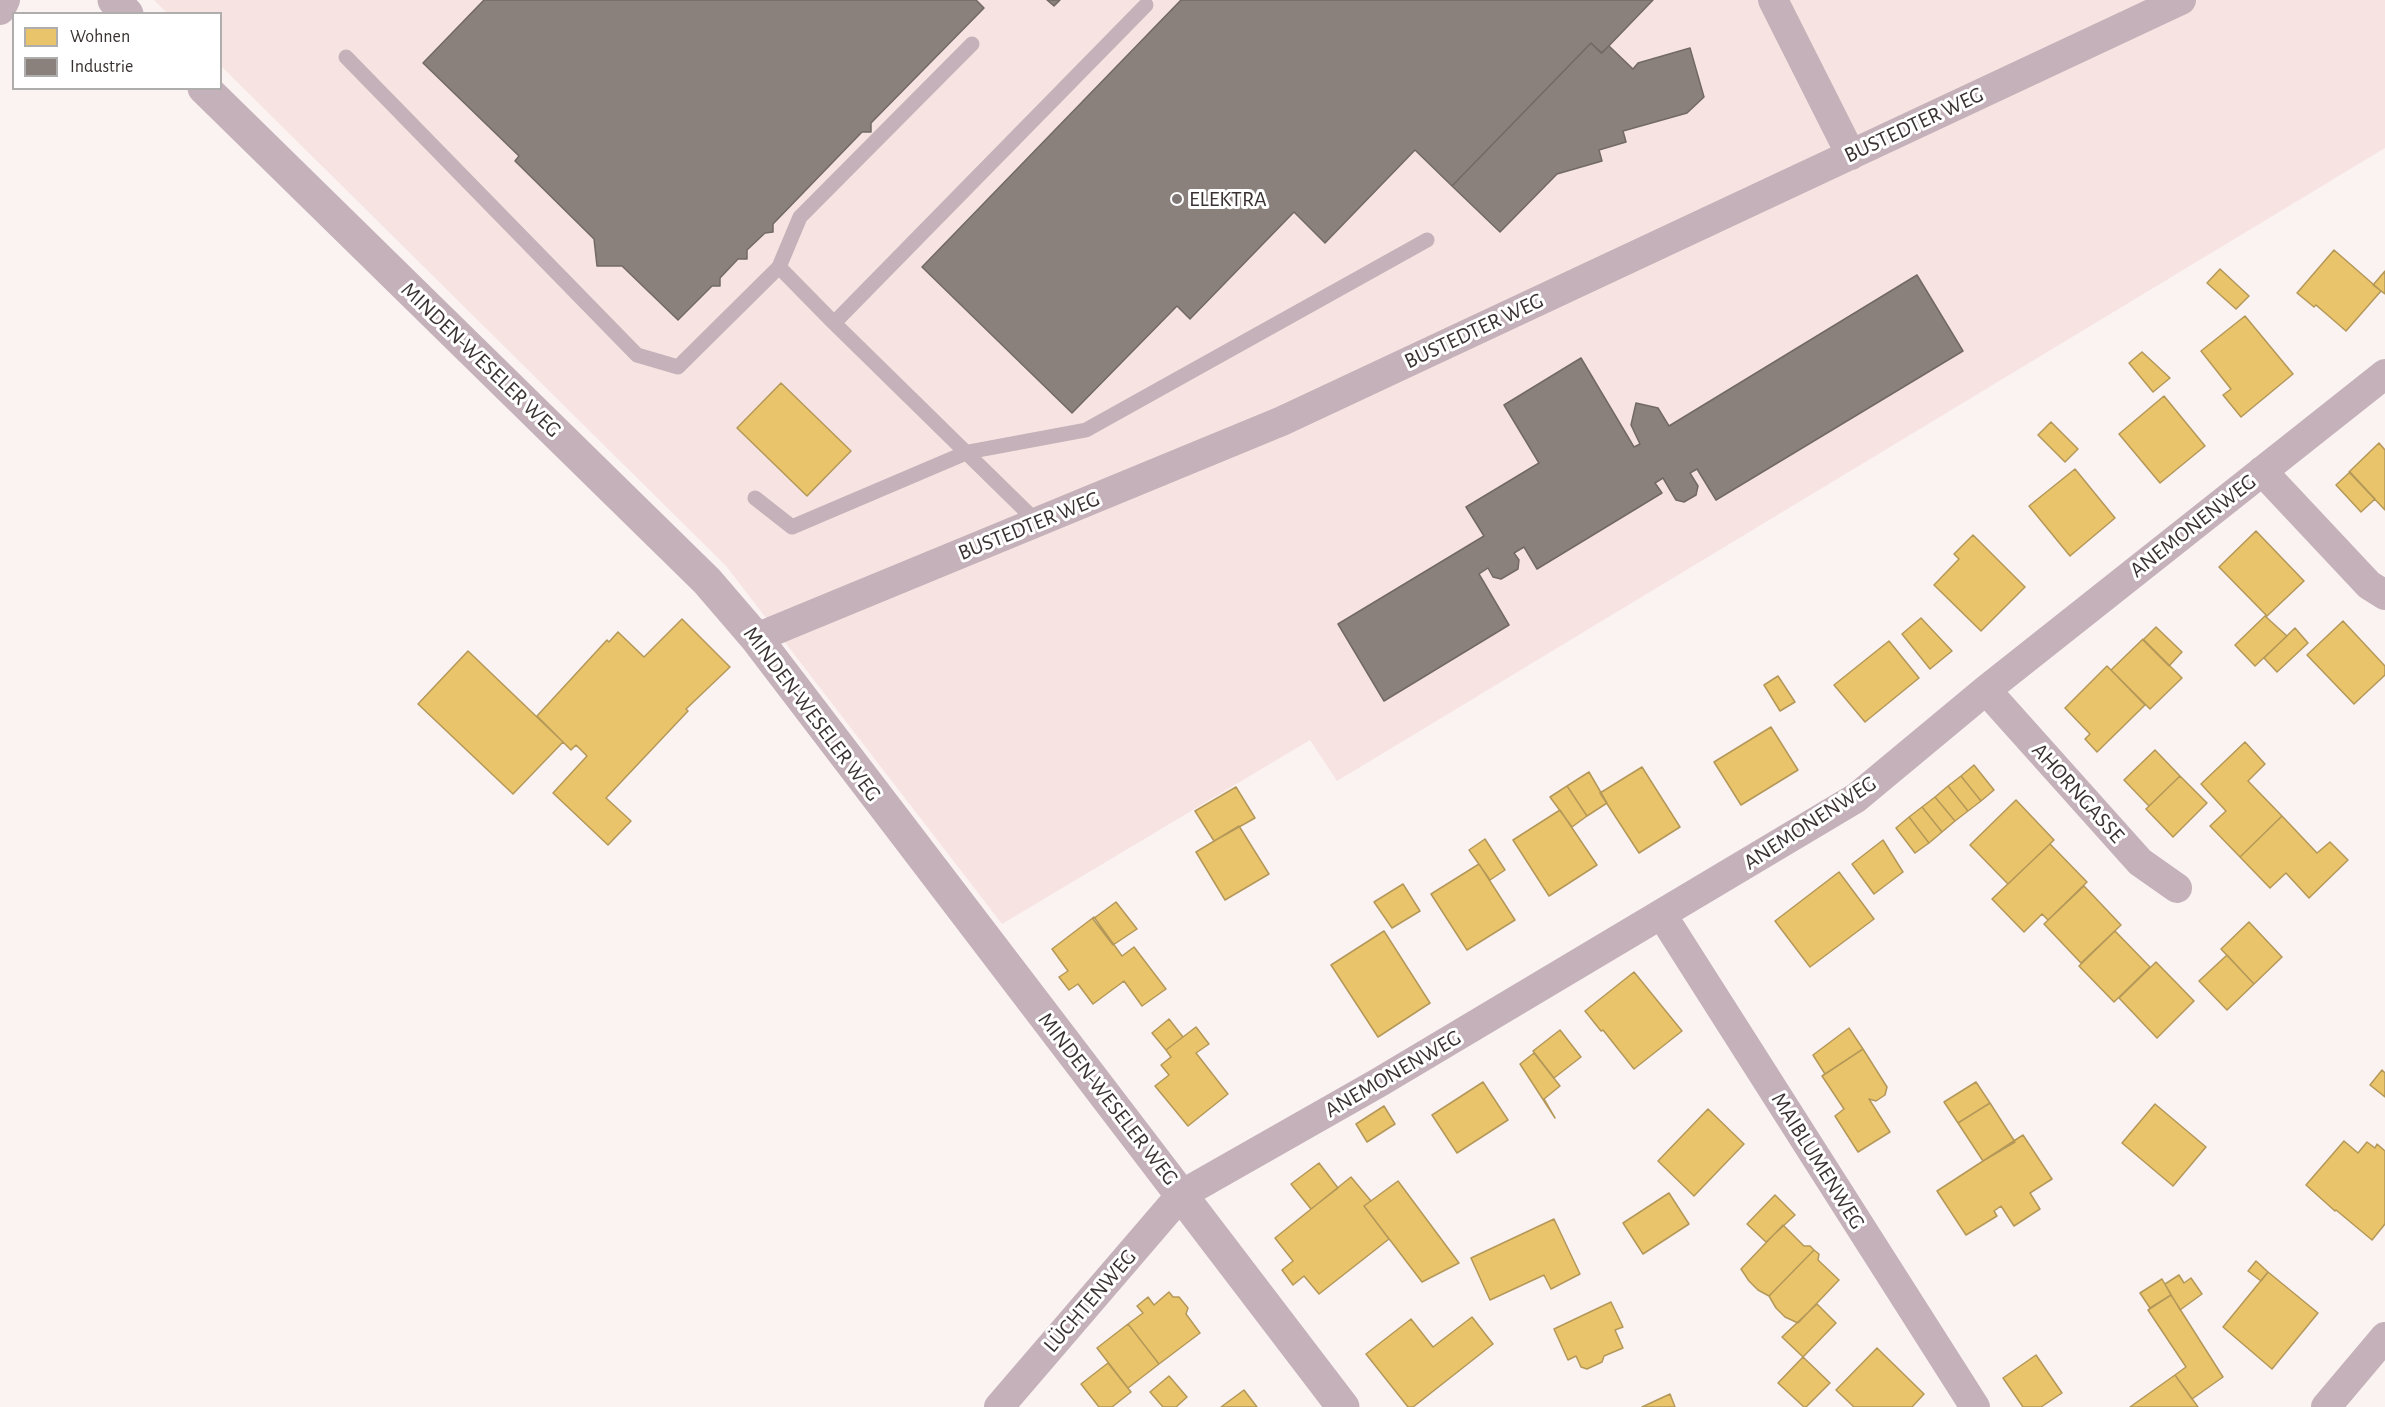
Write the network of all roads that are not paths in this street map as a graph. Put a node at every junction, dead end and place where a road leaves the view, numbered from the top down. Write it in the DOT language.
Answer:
graph roads {
  1 [pos="5,0"];
  2 [pos="114,0"];
  3 [pos="1773,0"];
  4 [pos="2181,0"];
  5 [pos="1146,5"];
  6 [pos="0,9"];
  7 [pos="125,12"];
  8 [pos="972,44"];
  9 [pos="346,57"];
  10 [pos="206,90"];
  11 [pos="1851,154"];
  12 [pos="1427,240"];
  13 [pos="779,267"];
  14 [pos="834,322"];
  15 [pos="2385,374"];
  16 [pos="968,452"];
  17 [pos="2262,471"];
  18 [pos="755,498"];
  19 [pos="1037,522"];
  20 [pos="2385,595"];
  21 [pos="756,638"];
  22 [pos="1986,690"];
  23 [pos="2177,888"];
  24 [pos="1662,915"];
  25 [pos="1181,1195"];
  26 [pos="2384,1340"];
  27 [pos="999,1407"];
  28 [pos="1343,1407"];
  29 [pos="1975,1407"];
  30 [pos="2326,1407"];
  1 -- 6 [label="street"];
  2 -- 7 [label="street"];
  3 -- 11 [label="street"];
  4 -- 11 [label="street, BUSTEDTER WEG"];
  5 -- 14 [label="lane"];
  8 -- 13 [label="lane"];
  9 -- 13 [label="lane"];
  10 -- 21 [label="street, MINDEN-WESELER WEG"];
  11 -- 19 [label="street, BUSTEDTER WEG"];
  12 -- 16 [label="lane"];
  13 -- 14 [label="lane"];
  14 -- 16 [label="lane"];
  15 -- 17 [label="street, ANEMONENWEG"];
  16 -- 18 [label="lane"];
  16 -- 19 [label="lane"];
  17 -- 20 [label="street"];
  17 -- 22 [label="street, ANEMONENWEG"];
  19 -- 21 [label="street, BUSTEDTER WEG"];
  21 -- 25 [label="street, MINDEN-WESELER WEG"];
  22 -- 23 [label="street, AHORNGASSE"];
  22 -- 24 [label="street, ANEMONENWEG"];
  24 -- 25 [label="street, ANEMONENWEG"];
  24 -- 29 [label="street, MAIBLUMENWEG"];
  25 -- 27 [label="street, LÜCHTENWEG"];
  25 -- 28 [label="street, MINDEN-WESELER WEG"];
  26 -- 30 [label="street"];
}
